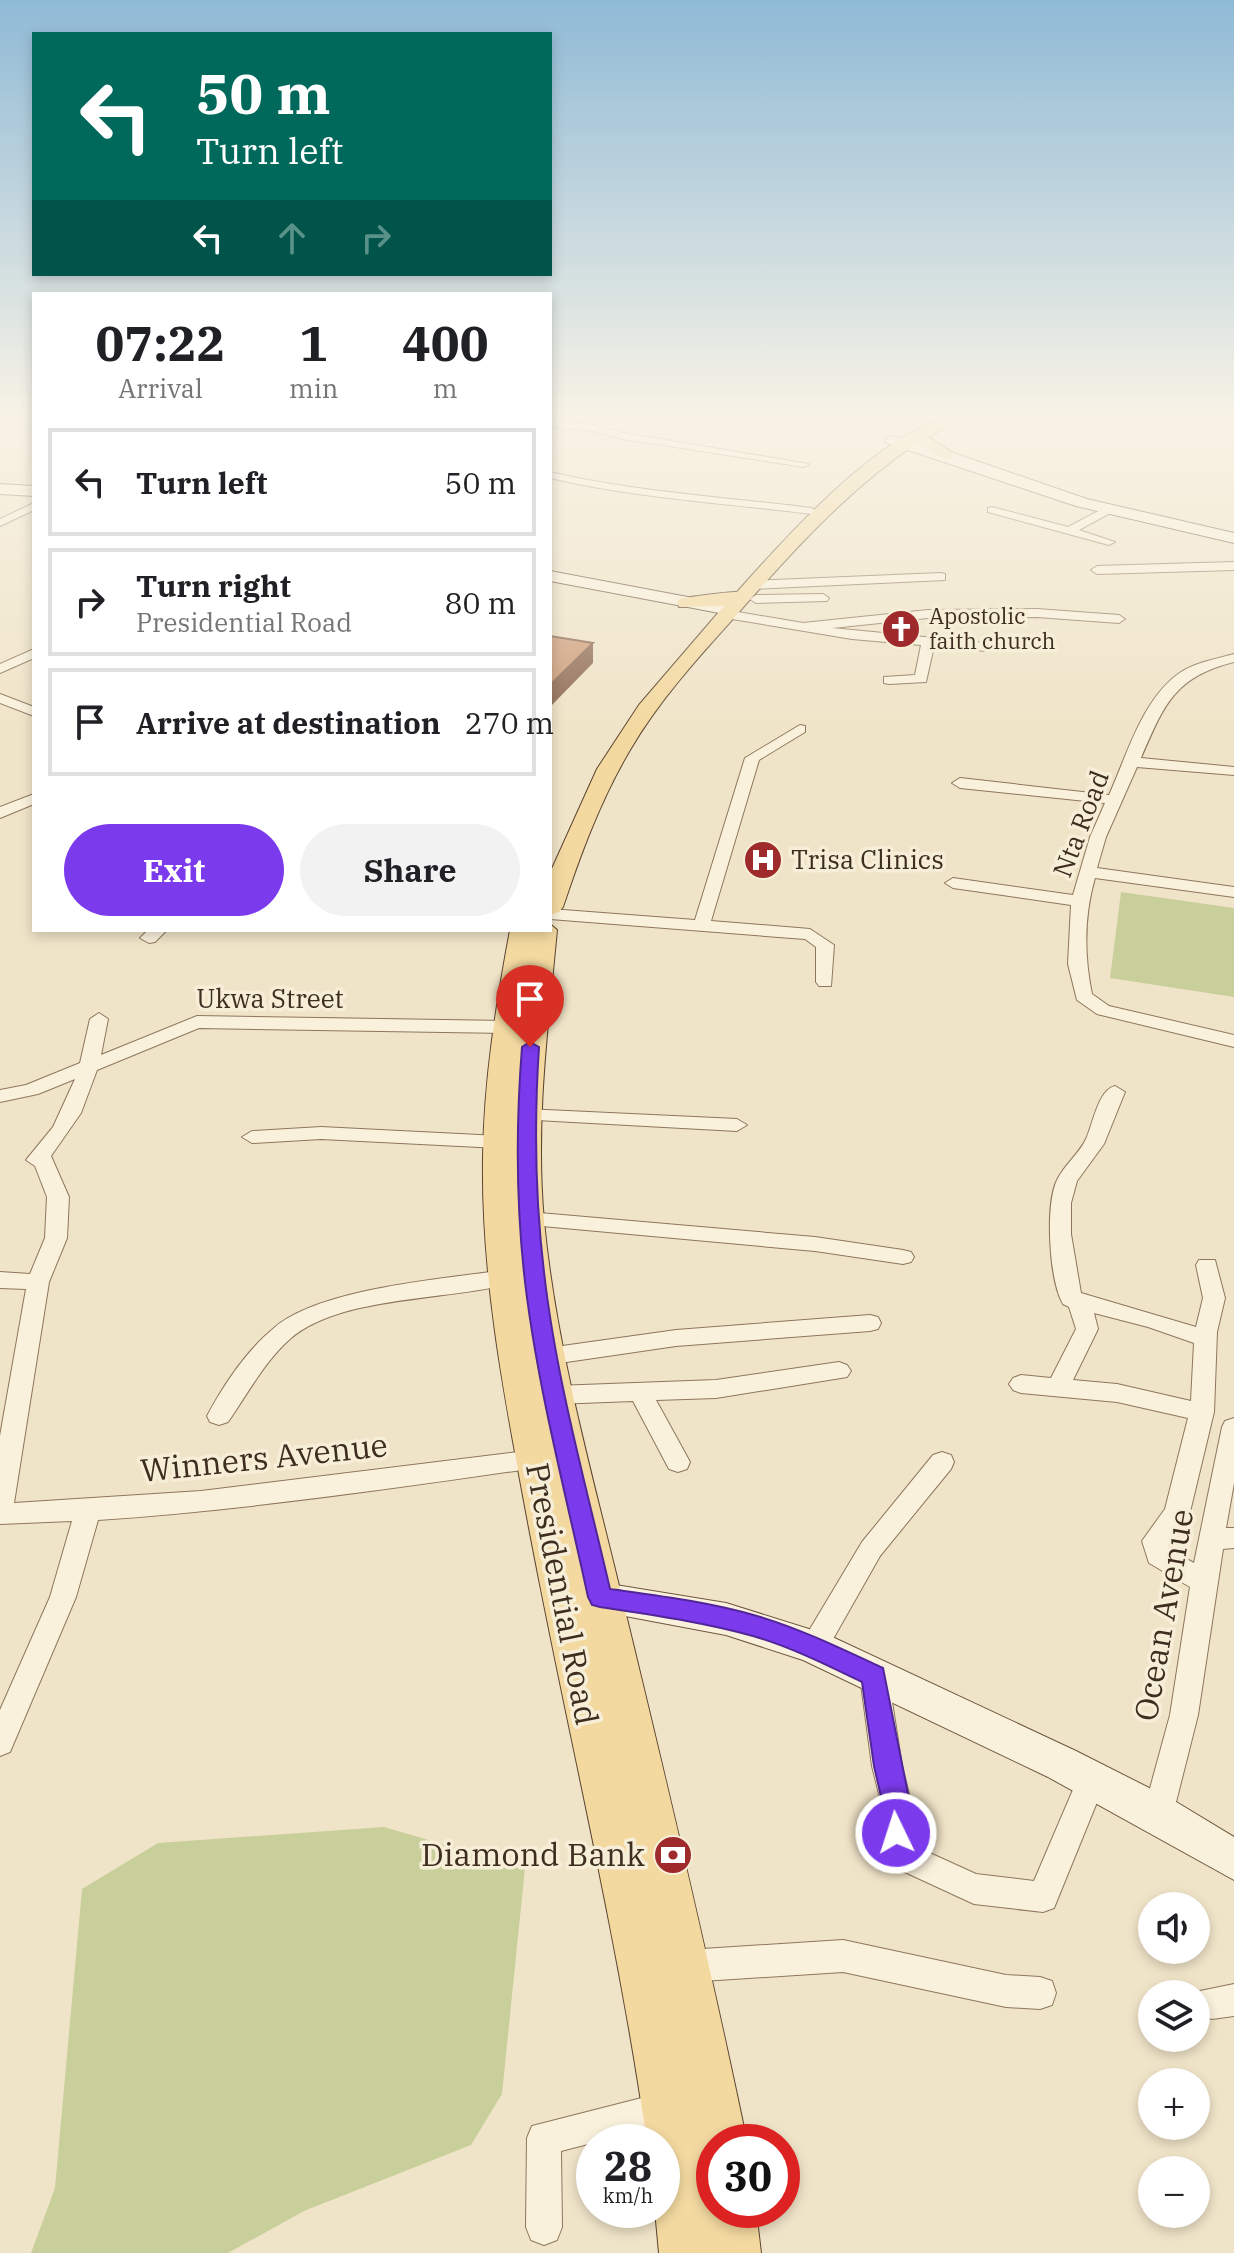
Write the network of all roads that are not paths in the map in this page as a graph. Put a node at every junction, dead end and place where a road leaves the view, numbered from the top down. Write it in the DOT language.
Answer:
graph roads {
  1 [pos="804,520"];
  2 [pos="813,520"];
  3 [pos="1030,520"];
  4 [pos="1090,520"];
  5 [pos="1154,520"];
  6 [pos="1070,531"];
  7 [pos="1234,538"];
  8 [pos="1109,542"];
  9 [pos="782,547"];
  10 [pos="1234,566"];
  11 [pos="1097,570"];
  12 [pos="552,576"];
  13 [pos="941,577"];
  14 [pos="552,582"];
  15 [pos="823,598"];
  16 [pos="684,606"];
  17 [pos="725,607"];
  18 [pos="1119,619"];
  19 [pos="802,627"];
  20 [pos="928,641"];
  21 [pos="979,646"];
  22 [pos="32,654"];
  23 [pos="1234,658"];
  24 [pos="0,669"];
  25 [pos="889,680"];
  26 [pos="0,698"];
  27 [pos="32,711"];
  28 [pos="800,729"];
  29 [pos="1134,762"];
  30 [pos="1234,771"];
  31 [pos="960,783"];
  32 [pos="32,800"];
  33 [pos="1116,800"];
  34 [pos="0,813"];
  35 [pos="552,846"];
  36 [pos="1087,872"];
  37 [pos="953,883"];
  38 [pos="1234,892"];
  39 [pos="1080,901"];
  40 [pos="552,902"];
  41 [pos="552,914"];
  42 [pos="702,924"];
  43 [pos="523,932"];
  44 [pos="543,932"];
  45 [pos="825,982"];
  46 [pos="99,1019"];
  47 [pos="514,1041"];
  48 [pos="1234,1041"];
  49 [pos="91,1063"];
  50 [pos="1115,1092"];
  51 [pos="0,1096"];
  52 [pos="525,1115"];
  53 [pos="737,1125"];
  54 [pos="252,1137"];
  55 [pos="499,1142"];
  56 [pos="517,1248"];
  57 [pos="903,1257"];
  58 [pos="1207,1265"];
  59 [pos="0,1280"];
  60 [pos="38,1282"];
  61 [pos="1079,1302"];
  62 [pos="870,1323"];
  63 [pos="1206,1339"];
  64 [pos="534,1363"];
  65 [pos="839,1371"];
  66 [pos="1021,1384"];
  67 [pos="1057,1389"];
  68 [pos="640,1392"];
  69 [pos="555,1395"];
  70 [pos="1202,1412"];
  71 [pos="219,1416"];
  72 [pos="1234,1427"];
  73 [pos="535,1459"];
  74 [pos="678,1462"];
  75 [pos="942,1462"];
  76 [pos="0,1511"];
  77 [pos="87,1512"];
  78 [pos="1222,1539"];
  79 [pos="1205,1582"];
  80 [pos="559,1590"];
  81 [pos="600,1597"];
  82 [pos="814,1647"];
  83 [pos="874,1676"];
  84 [pos="0,1743"];
  85 [pos="1091,1780"];
  86 [pos="1158,1814"];
  87 [pos="1234,1860"];
  88 [pos="687,1966"];
  89 [pos="1040,1993"];
  90 [pos="669,2108"];
  91 [pos="718,2124"];
  92 [pos="544,2227"];
  93 [pos="731,2228"];
  94 [pos="686,2253"];
  95 [pos="734,2253"];
  1 -- 9 [label="main road"];
  2 -- 9 [label="main road"];
  3 -- 6 [label="street"];
  4 -- 6 [label="street"];
  5 -- 7 [label="main road"];
  6 -- 8 [label="street"];
  9 -- 17 [label="main road"];
  10 -- 11 [label="street"];
  12 -- 16 [label="main road"];
  13 -- 17 [label="street"];
  14 -- 16 [label="main road"];
  15 -- 17 [label="street"];
  16 -- 17 [label="main road"];
  16 -- 17 [label="main road"];
  17 -- 19 [label="street"];
  17 -- 35 [label="main road"];
  17 -- 40 [label="main road"];
  18 -- 19 [label="street"];
  19 -- 20 [label="street"];
  20 -- 21 [label="street"];
  20 -- 25 [label="street"];
  22 -- 24 [label="street"];
  23 -- 29 [label="street, Nta Road"];
  26 -- 27 [label="street"];
  28 -- 42 [label="street"];
  29 -- 30 [label="street"];
  29 -- 33 [label="street, Nta Road"];
  31 -- 33 [label="street"];
  32 -- 34 [label="street"];
  33 -- 36 [label="street, Nta Road"];
  36 -- 38 [label="street"];
  36 -- 39 [label="street, Nta Road"];
  37 -- 39 [label="street"];
  39 -- 48 [label="street, Nta Road"];
  41 -- 42 [label="street"];
  42 -- 45 [label="street"];
  43 -- 47 [label="main road, Presidential Road"];
  44 -- 47 [label="main road, Presidential Road"];
  46 -- 49 [label="street"];
  47 -- 49 [label="street, Ukwa Street"];
  47 -- 52 [label="main road, Presidential Road"];
  47 -- 55 [label="main road, Presidential Road"];
  49 -- 51 [label="street, Ukwa Street"];
  49 -- 60 [label="street"];
  50 -- 61 [label="street"];
  52 -- 53 [label="street"];
  52 -- 56 [label="main road, Presidential Road"];
  54 -- 55 [label="street"];
  55 -- 56 [label="main road, Presidential Road"];
  56 -- 57 [label="street"];
  56 -- 64 [label="main road, Presidential Road"];
  56 -- 71 [label="street"];
  58 -- 63 [label="street"];
  59 -- 60 [label="street"];
  60 -- 76 [label="street"];
  61 -- 63 [label="street"];
  61 -- 67 [label="street"];
  62 -- 64 [label="street"];
  63 -- 70 [label="street"];
  64 -- 69 [label="main road, Presidential Road"];
  64 -- 73 [label="main road, Presidential Road"];
  65 -- 68 [label="street"];
  66 -- 67 [label="street"];
  67 -- 70 [label="street"];
  68 -- 69 [label="street"];
  68 -- 74 [label="street"];
  69 -- 81 [label="main road, Presidential Road"];
  70 -- 79 [label="street"];
  72 -- 78 [label="street, Ocean Avenue"];
  73 -- 77 [label="street, Winners Avenue"];
  73 -- 80 [label="main road, Presidential Road"];
  75 -- 82 [label="street"];
  76 -- 77 [label="street, Winners Avenue"];
  77 -- 84 [label="street"];
  78 -- 79 [label="street, Ocean Avenue"];
  79 -- 86 [label="street, Ocean Avenue"];
  80 -- 81 [label="main road"];
  80 -- 90 [label="main road, Presidential Road"];
  81 -- 82 [label="main road"];
  81 -- 88 [label="main road, Presidential Road"];
  82 -- 83 [label="main road"];
  83 -- 85 [label="main road"];
  83 -- 85 [label="street"];
  85 -- 86 [label="main road"];
  86 -- 87 [label="main road"];
  88 -- 89 [label="street"];
  88 -- 91 [label="main road, Presidential Road"];
  90 -- 92 [label="street"];
  90 -- 94 [label="main road, Presidential Road"];
  93 -- 95 [label="main road"];
}
